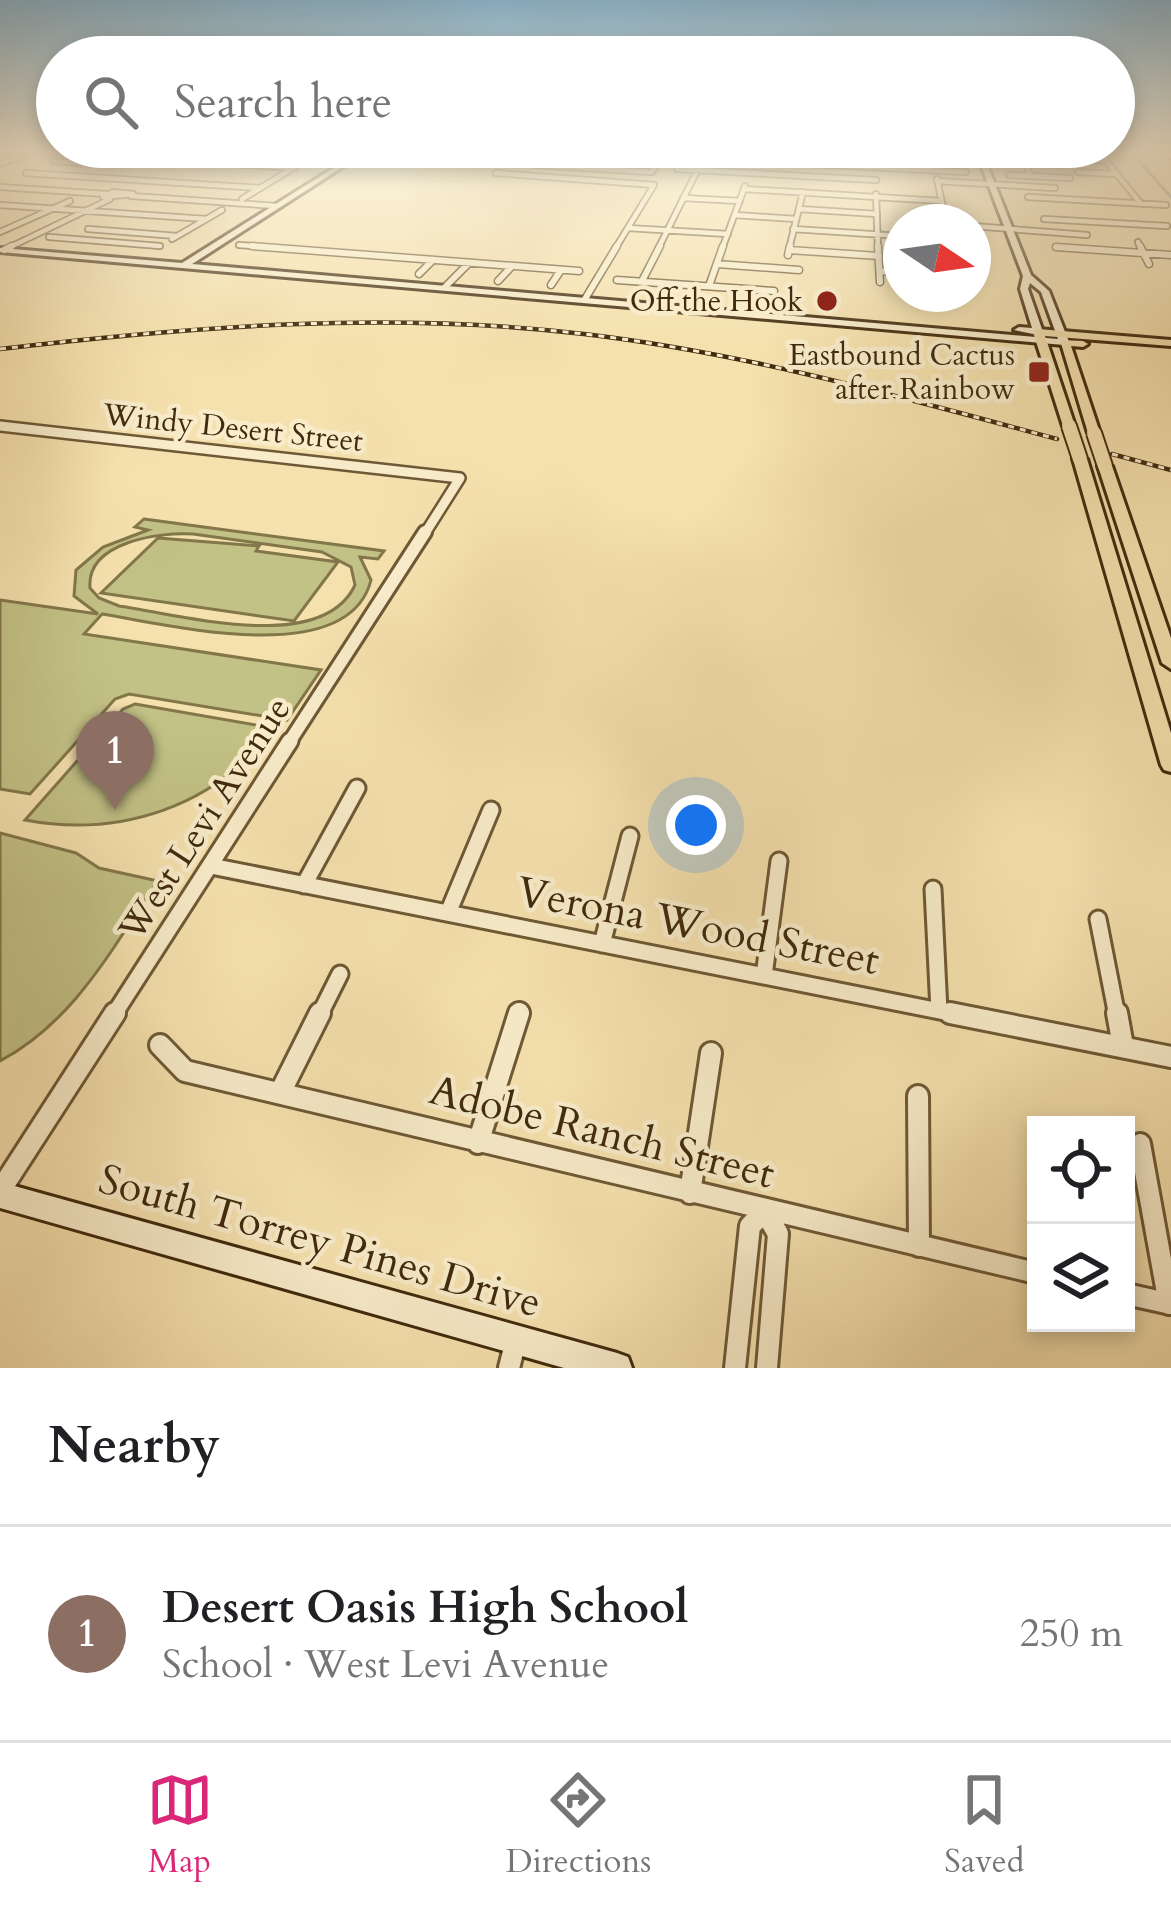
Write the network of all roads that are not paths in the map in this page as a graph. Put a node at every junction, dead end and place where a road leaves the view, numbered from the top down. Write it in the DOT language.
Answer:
graph roads {
  1 [pos="735,215"];
  2 [pos="36,216"];
  3 [pos="83,216"];
  4 [pos="115,216"];
  5 [pos="161,216"];
  6 [pos="212,216"];
  7 [pos="261,216"];
  8 [pos="634,216"];
  9 [pos="674,216"];
  10 [pos="748,216"];
  11 [pos="796,216"];
  12 [pos="878,216"];
  13 [pos="1003,216"];
  14 [pos="1042,216"];
  15 [pos="1120,216"];
  16 [pos="1081,217"];
  17 [pos="1160,218"];
  18 [pos="206,219"];
  19 [pos="795,219"];
  20 [pos="1125,224"];
  21 [pos="628,228"];
  22 [pos="991,228"];
  23 [pos="1169,228"];
  24 [pos="88,229"];
  25 [pos="793,229"];
  26 [pos="1008,229"];
  27 [pos="667,230"];
  28 [pos="2,231"];
  29 [pos="48,232"];
  30 [pos="728,234"];
  31 [pos="1133,234"];
  32 [pos="878,235"];
  33 [pos="883,235"];
  34 [pos="1087,235"];
  35 [pos="177,236"];
  36 [pos="70,238"];
  37 [pos="1138,242"];
  38 [pos="239,245"];
  39 [pos="260,247"];
  40 [pos="2,250"];
  41 [pos="789,250"];
  42 [pos="1096,250"];
  43 [pos="307,251"];
  44 [pos="1143,253"];
  45 [pos="1171,255"];
  46 [pos="879,256"];
  47 [pos="383,257"];
  48 [pos="1060,257"];
  49 [pos="241,260"];
  50 [pos="433,260"];
  51 [pos="1104,260"];
  52 [pos="469,263"];
  53 [pos="291,264"];
  54 [pos="717,264"];
  55 [pos="1149,264"];
  56 [pos="185,265"];
  57 [pos="512,266"];
  58 [pos="784,269"];
  59 [pos="367,270"];
  60 [pos="562,270"];
  61 [pos="799,270"];
  62 [pos="579,271"];
  63 [pos="880,272"];
  64 [pos="883,272"];
  65 [pos="418,274"];
  66 [pos="1028,276"];
  67 [pos="617,280"];
  68 [pos="498,281"];
  69 [pos="642,281"];
  70 [pos="880,282"];
  71 [pos="551,285"];
  72 [pos="709,286"];
  73 [pos="446,287"];
  74 [pos="585,299"];
  75 [pos="772,301"];
  76 [pos="1039,336"];
  77 [pos="1063,338"];
  78 [pos="1171,347"];
  79 [pos="0,426"];
  80 [pos="460,478"];
  81 [pos="1171,663"];
  82 [pos="1171,765"];
  83 [pos="357,788"];
  84 [pos="491,810"];
  85 [pos="630,836"];
  86 [pos="779,861"];
  87 [pos="211,866"];
  88 [pos="304,885"];
  89 [pos="933,889"];
  90 [pos="448,913"];
  91 [pos="1098,919"];
  92 [pos="602,944"];
  93 [pos="340,974"];
  94 [pos="764,976"];
  95 [pos="520,1011"];
  96 [pos="939,1011"];
  97 [pos="160,1045"];
  98 [pos="1123,1046"];
  99 [pos="711,1053"];
  100 [pos="1171,1057"];
  101 [pos="280,1093"];
  102 [pos="918,1096"];
  103 [pos="478,1142"];
  104 [pos="1140,1144"];
  105 [pos="0,1193"];
  106 [pos="690,1193"];
  107 [pos="766,1211"];
  108 [pos="919,1246"];
  109 [pos="1027,1271"];
  110 [pos="1135,1296"];
  111 [pos="1170,1304"];
  112 [pos="512,1354"];
  113 [pos="616,1368"];
  114 [pos="735,1368"];
  115 [pos="767,1368"];
  1 -- 30 [label="street"];
  2 -- 28 [label="street"];
  3 -- 29 [label="street"];
  4 -- 24 [label="street"];
  5 -- 18 [label="street"];
  6 -- 18 [label="street"];
  7 -- 56 [label="street"];
  8 -- 21 [label="street"];
  9 -- 27 [label="street"];
  10 -- 19 [label="street"];
  11 -- 19 [label="street"];
  12 -- 32 [label="street"];
  13 -- 26 [label="street"];
  14 -- 16 [label="street"];
  15 -- 20 [label="street"];
  16 -- 20 [label="street"];
  16 -- 34 [label="street"];
  17 -- 23 [label="street"];
  18 -- 35 [label="street"];
  19 -- 25 [label="street"];
  20 -- 23 [label="street"];
  20 -- 31 [label="street"];
  21 -- 27 [label="street"];
  21 -- 74 [label="street"];
  22 -- 26 [label="street"];
  24 -- 35 [label="street"];
  24 -- 36 [label="street"];
  25 -- 32 [label="street"];
  25 -- 41 [label="street"];
  26 -- 34 [label="street"];
  26 -- 66 [label="street"];
  27 -- 30 [label="street"];
  27 -- 69 [label="street"];
  29 -- 36 [label="street"];
  29 -- 40 [label="street"];
  30 -- 54 [label="street"];
  32 -- 33 [label="street"];
  32 -- 46 [label="street"];
  34 -- 42 [label="street"];
  35 -- 36 [label="street"];
  37 -- 44 [label="street"];
  38 -- 39 [label="street"];
  39 -- 43 [label="street"];
  39 -- 49 [label="street"];
  40 -- 56 [label="street"];
  41 -- 46 [label="street"];
  41 -- 58 [label="street"];
  42 -- 44 [label="street"];
  42 -- 48 [label="street"];
  42 -- 51 [label="street"];
  43 -- 47 [label="street"];
  43 -- 53 [label="street"];
  44 -- 45 [label="street"];
  44 -- 55 [label="street"];
  46 -- 63 [label="street"];
  47 -- 50 [label="street"];
  47 -- 59 [label="street"];
  50 -- 52 [label="street"];
  50 -- 65 [label="street"];
  52 -- 57 [label="street"];
  52 -- 73 [label="street"];
  54 -- 58 [label="street"];
  54 -- 72 [label="street"];
  56 -- 73 [label="street"];
  57 -- 60 [label="street"];
  57 -- 68 [label="street"];
  58 -- 61 [label="street"];
  60 -- 62 [label="street"];
  60 -- 71 [label="street"];
  63 -- 64 [label="street"];
  63 -- 70 [label="street"];
  66 -- 76 [label="street"];
  66 -- 77 [label="street"];
  67 -- 69 [label="street"];
  69 -- 72 [label="street"];
  72 -- 75 [label="street"];
  73 -- 74 [label="street"];
  74 -- 76 [label="street"];
  76 -- 77 [label="main road"];
  76 -- 82 [label="main road, bridge"];
  77 -- 78 [label="main road"];
  77 -- 81 [label="main road, bridge"];
  79 -- 80 [label="street, Windy Desert Street"];
  80 -- 87 [label="street, West Levi Avenue"];
  83 -- 88 [label="street"];
  84 -- 90 [label="street"];
  85 -- 92 [label="street"];
  86 -- 94 [label="street"];
  87 -- 88 [label="street, Verona Wood Street"];
  87 -- 105 [label="street, West Levi Avenue"];
  88 -- 90 [label="street, Verona Wood Street"];
  89 -- 96 [label="street"];
  90 -- 92 [label="street, Verona Wood Street"];
  91 -- 98 [label="street"];
  92 -- 94 [label="street, Verona Wood Street"];
  93 -- 101 [label="street"];
  94 -- 96 [label="street, Verona Wood Street"];
  95 -- 103 [label="street"];
  96 -- 98 [label="street, Verona Wood Street"];
  97 -- 101 [label="street, Adobe Ranch Street"];
  98 -- 100 [label="street, Verona Wood Street"];
  99 -- 106 [label="street"];
  101 -- 103 [label="street, Adobe Ranch Street"];
  102 -- 108 [label="street"];
  103 -- 106 [label="street, Adobe Ranch Street"];
  104 -- 111 [label="street"];
  105 -- 112 [label="street, South Torrey Pines Drive"];
  106 -- 107 [label="street, Adobe Ranch Street"];
  107 -- 108 [label="street, Adobe Ranch Street"];
  107 -- 114 [label="street"];
  107 -- 115 [label="street"];
  108 -- 109 [label="street, Adobe Ranch Street"];
  110 -- 111 [label="street"];
  112 -- 113 [label="street, South Torrey Pines Drive"];
}
